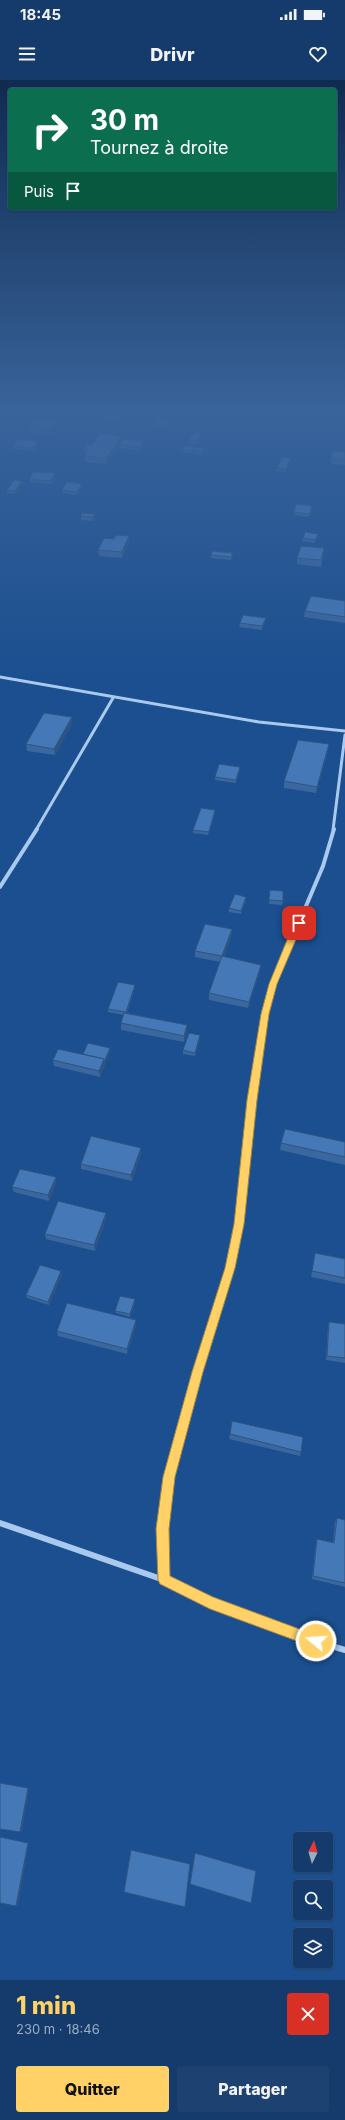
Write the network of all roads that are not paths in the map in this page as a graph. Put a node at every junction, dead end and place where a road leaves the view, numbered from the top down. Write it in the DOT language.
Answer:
graph roads {
  1 [pos="0,677"];
  2 [pos="113,698"];
  3 [pos="345,731"];
  4 [pos="345,735"];
  5 [pos="0,887"];
  6 [pos="0,1523"];
  7 [pos="164,1580"];
  8 [pos="345,1650"];
  1 -- 2 [label="street"];
  2 -- 3 [label="street"];
  2 -- 5 [label="street"];
  4 -- 7 [label="street"];
  6 -- 7 [label="street"];
  7 -- 8 [label="street"];
}
